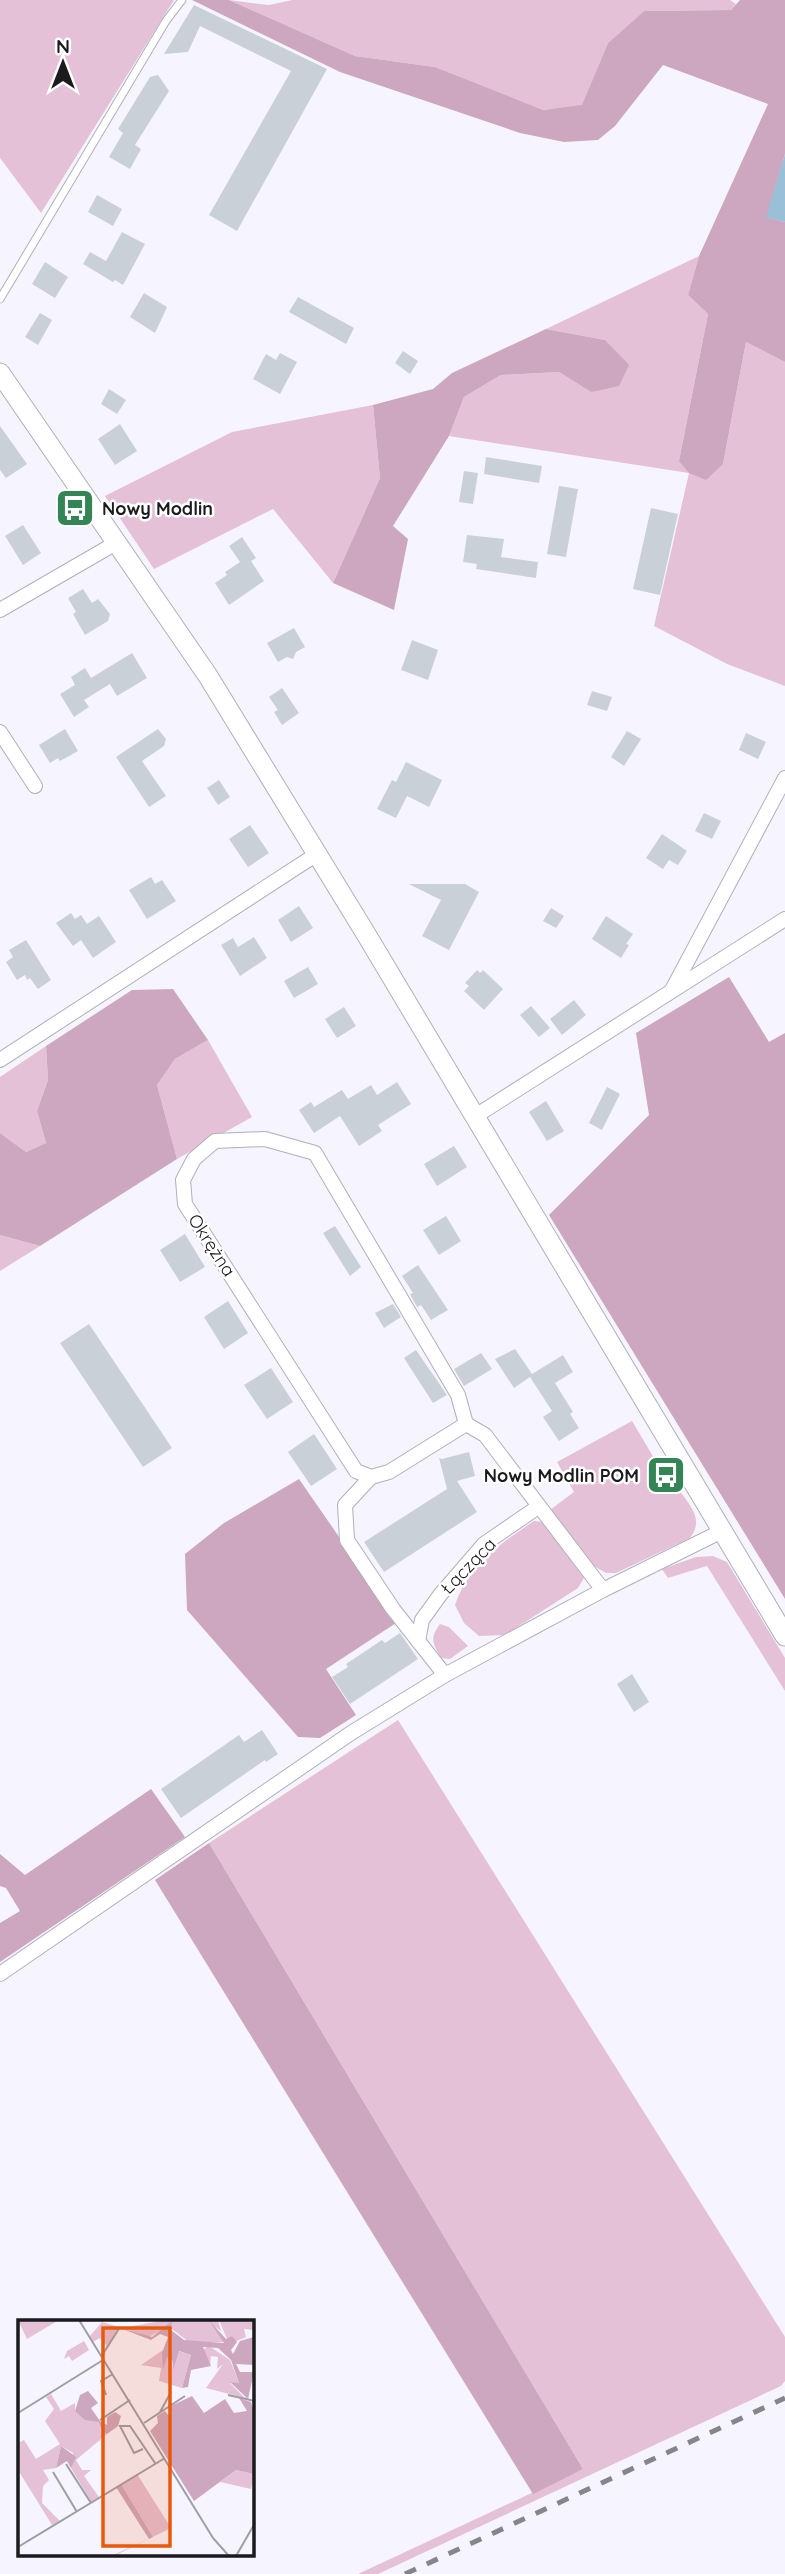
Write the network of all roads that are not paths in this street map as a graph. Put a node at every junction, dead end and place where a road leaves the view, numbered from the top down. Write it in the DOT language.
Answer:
graph roads {
  1 [pos="182,0"];
  2 [pos="0,299"];
  3 [pos="0,375"];
  4 [pos="116,542"];
  5 [pos="0,610"];
  6 [pos="0,732"];
  7 [pos="785,778"];
  8 [pos="35,786"];
  9 [pos="317,854"];
  10 [pos="785,919"];
  11 [pos="671,992"];
  12 [pos="0,1060"];
  13 [pos="474,1117"];
  14 [pos="466,1424"];
  15 [pos="370,1477"];
  16 [pos="538,1507"];
  17 [pos="722,1531"];
  18 [pos="603,1590"];
  19 [pos="785,1636"];
  20 [pos="418,1641"];
  21 [pos="445,1675"];
  22 [pos="0,1974"];
  1 -- 2 [label="lane"];
  3 -- 4 [label="street"];
  4 -- 5 [label="street"];
  4 -- 9 [label="street"];
  6 -- 8 [label="street"];
  7 -- 11 [label="street"];
  9 -- 12 [label="street"];
  9 -- 13 [label="street"];
  10 -- 11 [label="street"];
  11 -- 13 [label="street"];
  13 -- 17 [label="street"];
  14 -- 15 [label="street"];
  14 -- 15 [label="street, Okrężna"];
  14 -- 16 [label="street"];
  15 -- 20 [label="street"];
  16 -- 18 [label="street"];
  16 -- 20 [label="street, Łącząca"];
  17 -- 18 [label="street"];
  17 -- 19 [label="street"];
  18 -- 21 [label="street"];
  20 -- 21 [label="street"];
  21 -- 22 [label="street"];
}
